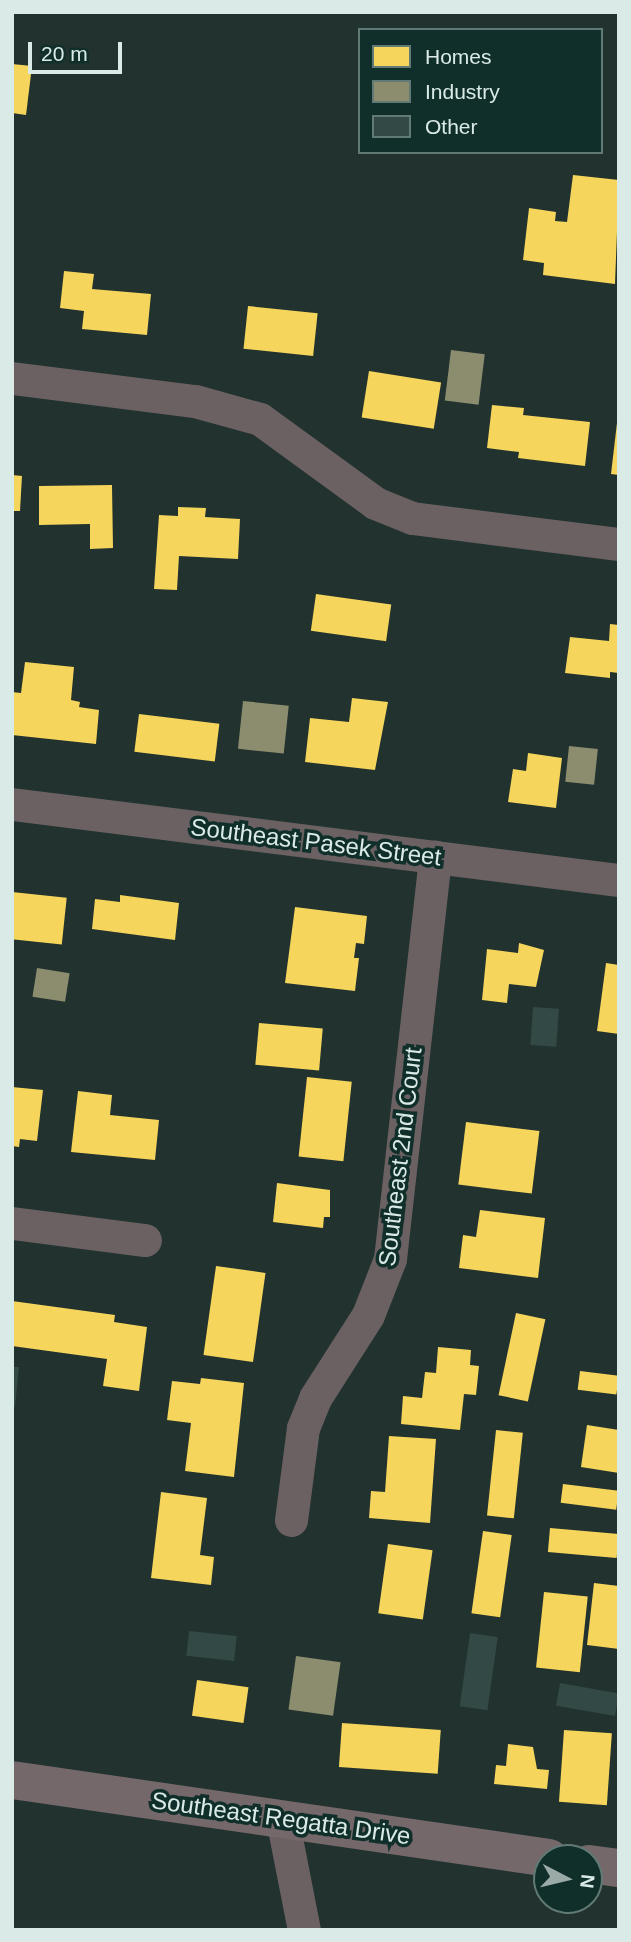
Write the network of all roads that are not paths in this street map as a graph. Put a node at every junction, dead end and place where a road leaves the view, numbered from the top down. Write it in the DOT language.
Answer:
graph roads {
  1 [pos="12,377"];
  2 [pos="619,544"];
  3 [pos="12,804"];
  4 [pos="435,857"];
  5 [pos="619,880"];
  6 [pos="12,1223"];
  7 [pos="145,1240"];
  8 [pos="291,1520"];
  9 [pos="12,1780"];
  10 [pos="282,1818"];
  11 [pos="533,1856"];
  12 [pos="304,1930"];
  1 -- 2 [label="street"];
  3 -- 4 [label="street, Southeast Pasek Street"];
  4 -- 5 [label="street, Southeast Pasek Street"];
  4 -- 8 [label="street, Southeast 2nd Court"];
  6 -- 7 [label="street"];
  9 -- 10 [label="main road, Southeast Regatta Drive"];
  10 -- 11 [label="main road, Southeast Regatta Drive"];
  10 -- 12 [label="street"];
}
